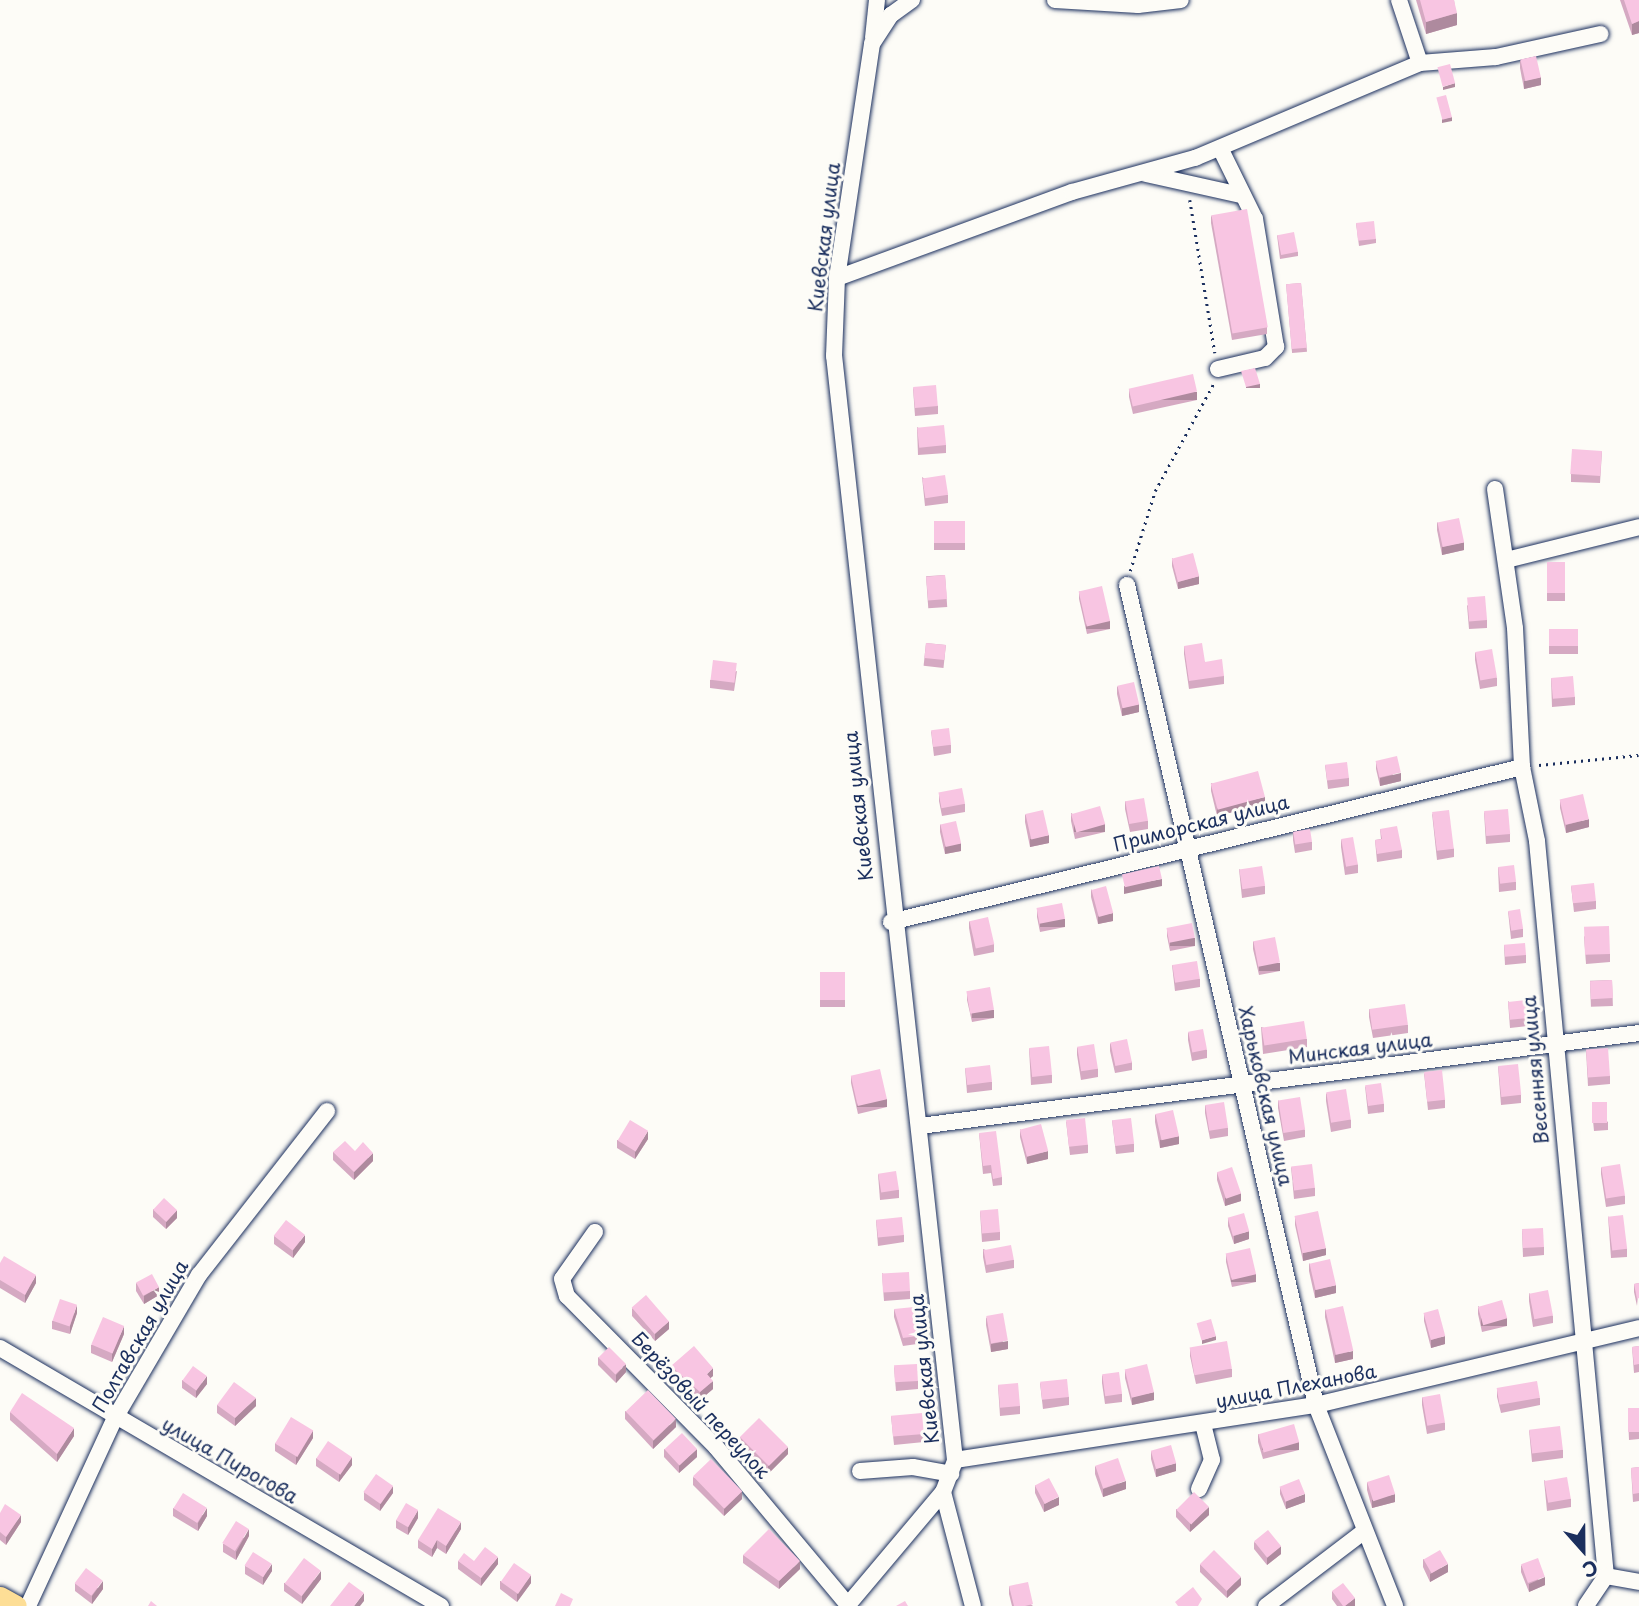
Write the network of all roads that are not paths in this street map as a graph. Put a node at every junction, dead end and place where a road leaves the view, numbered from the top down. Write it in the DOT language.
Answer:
graph roads {
  1 [pos="877,0"];
  2 [pos="1055,0"];
  3 [pos="1181,0"];
  4 [pos="1399,0"];
  5 [pos="906,3"];
  6 [pos="1601,34"];
  7 [pos="872,44"];
  8 [pos="1419,63"];
  9 [pos="1220,148"];
  10 [pos="1146,174"];
  11 [pos="1241,195"];
  12 [pos="837,278"];
  13 [pos="1217,369"];
  14 [pos="1495,489"];
  15 [pos="1639,527"];
  16 [pos="1506,560"];
  17 [pos="1126,585"];
  18 [pos="1522,767"];
  19 [pos="1190,847"];
  20 [pos="891,922"];
  21 [pos="1639,1033"];
  22 [pos="1552,1044"];
  23 [pos="1242,1084"];
  24 [pos="327,1111"];
  25 [pos="920,1126"];
  26 [pos="595,1232"];
  27 [pos="1639,1328"];
  28 [pos="1579,1341"];
  29 [pos="0,1348"];
  30 [pos="1316,1405"];
  31 [pos="115,1418"];
  32 [pos="1203,1425"];
  33 [pos="953,1467"];
  34 [pos="860,1471"];
  35 [pos="1199,1489"];
  36 [pos="943,1492"];
  37 [pos="1363,1532"];
  38 [pos="1606,1576"];
  39 [pos="1639,1582"];
  40 [pos="0,1597"];
  41 [pos="16,1606"];
  42 [pos="28,1606"];
  43 [pos="441,1606"];
  44 [pos="847,1606"];
  45 [pos="973,1606"];
  46 [pos="1266,1606"];
  47 [pos="1395,1606"];
  48 [pos="1586,1606"];
  1 -- 7 [label="street"];
  2 -- 3 [label="street"];
  4 -- 8 [label="street"];
  5 -- 7 [label="street, Киевская улица"];
  6 -- 8 [label="street"];
  7 -- 12 [label="street, Киевская улица"];
  8 -- 9 [label="street"];
  9 -- 10 [label="street"];
  9 -- 11 [label="street"];
  10 -- 11 [label="street"];
  10 -- 12 [label="street"];
  11 -- 13 [label="street"];
  12 -- 20 [label="street, Киевская улица"];
  14 -- 16 [label="street, Весенняя улица"];
  15 -- 16 [label="street"];
  16 -- 18 [label="street, Весенняя улица"];
  17 -- 19 [label="street, Харьковская улица"];
  18 -- 19 [label="street, Приморская улица"];
  18 -- 22 [label="street, Весенняя улица"];
  19 -- 20 [label="street, Приморская улица"];
  19 -- 23 [label="street, Харьковская улица"];
  20 -- 25 [label="street, Киевская улица"];
  21 -- 22 [label="street, Минская улица"];
  22 -- 23 [label="street, Минская улица"];
  22 -- 28 [label="street, Весенняя улица"];
  23 -- 25 [label="street, Минская улица"];
  23 -- 30 [label="street, Харьковская улица"];
  24 -- 31 [label="street, Полтавская улица"];
  25 -- 33 [label="street, Киевская улица"];
  26 -- 44 [label="street, Берёзовый переулок"];
  27 -- 28 [label="street, улица Плеханова"];
  28 -- 30 [label="street, улица Плеханова"];
  28 -- 38 [label="street, Весенняя улица"];
  29 -- 31 [label="street, улица Пирогова"];
  30 -- 32 [label="street, улица Плеханова"];
  30 -- 37 [label="street, Харьковская улица"];
  31 -- 42 [label="street, Полтавская улица"];
  31 -- 43 [label="street, улица Пирогова"];
  32 -- 33 [label="street, улица Плеханова"];
  32 -- 35 [label="street"];
  33 -- 34 [label="street, улица Плеханова"];
  33 -- 36 [label="street, Киевская улица"];
  36 -- 44 [label="street"];
  36 -- 45 [label="street"];
  37 -- 46 [label="street"];
  37 -- 47 [label="street, Харьковская улица"];
  38 -- 39 [label="street"];
  38 -- 48 [label="street"];
  40 -- 41 [label="main road"];
}
